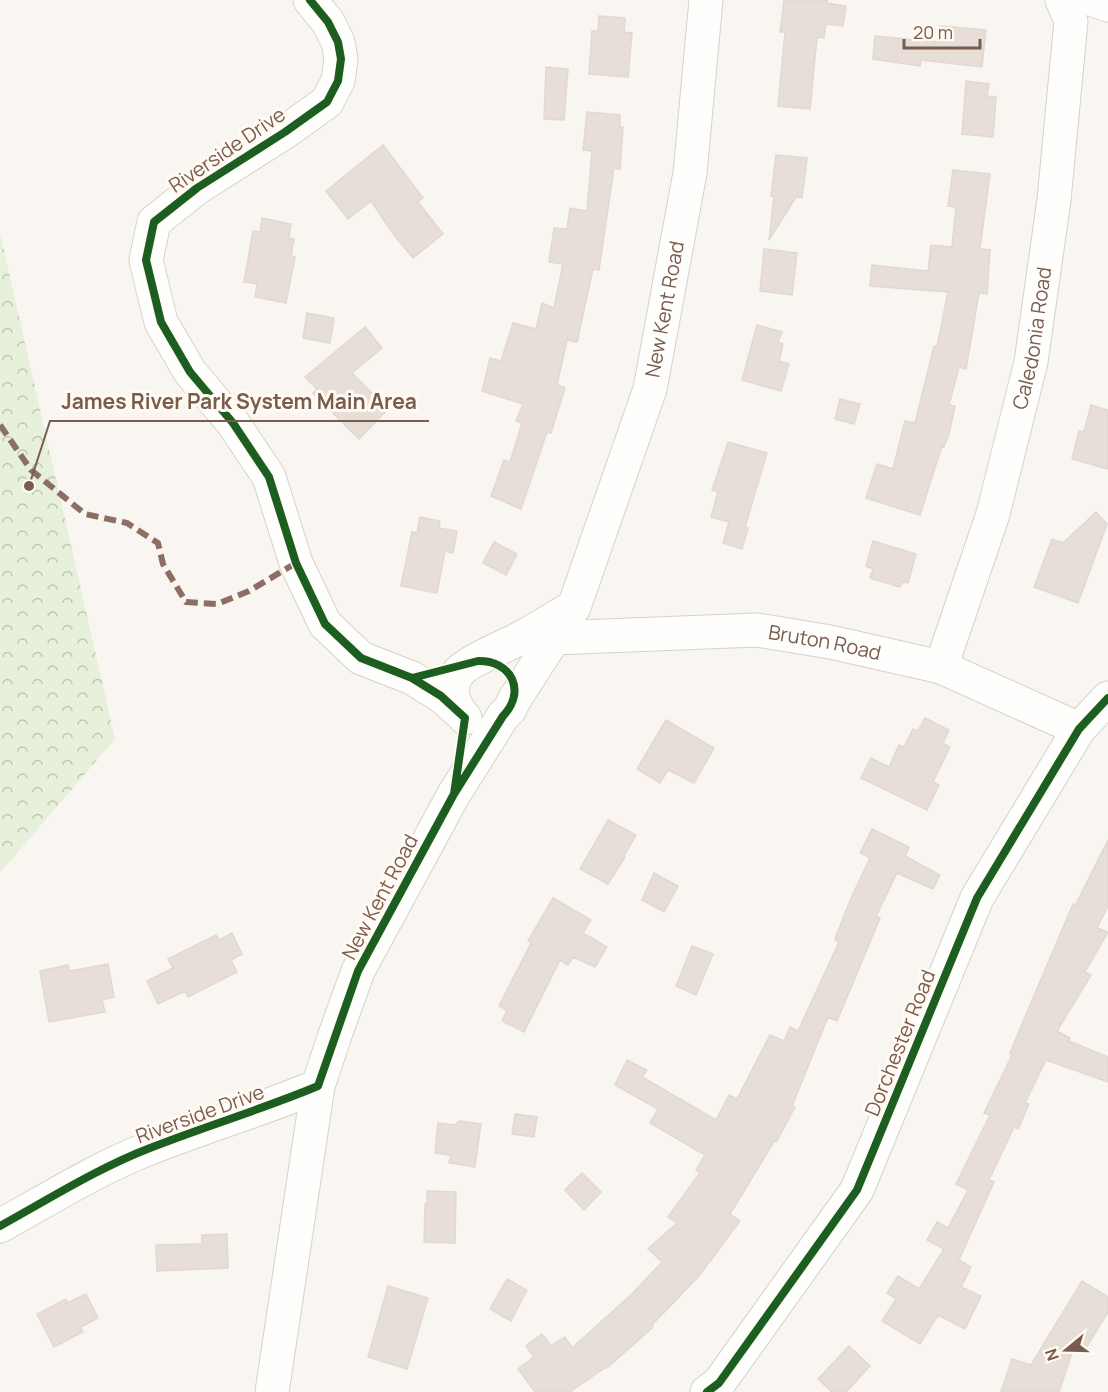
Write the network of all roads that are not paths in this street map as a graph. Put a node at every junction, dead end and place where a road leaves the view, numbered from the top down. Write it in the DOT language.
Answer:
graph roads {
  1 [pos="310,0"];
  2 [pos="706,0"];
  3 [pos="1062,0"];
  4 [pos="1092,0"];
  5 [pos="1108,6"];
  6 [pos="574,607"];
  7 [pos="554,638"];
  8 [pos="472,662"];
  9 [pos="941,667"];
  10 [pos="412,678"];
  11 [pos="1108,698"];
  12 [pos="509,708"];
  13 [pos="462,714"];
  14 [pos="1078,729"];
  15 [pos="454,794"];
  16 [pos="318,1086"];
  17 [pos="0,1226"];
  18 [pos="272,1392"];
  19 [pos="707,1392"];
  1 -- 10 [label="street, Riverside Drive"];
  2 -- 6 [label="street, New Kent Road"];
  3 -- 9 [label="street, Caledonia Road"];
  4 -- 5 [label="street"];
  6 -- 7 [label="street, New Kent Road"];
  6 -- 8 [label="street, New Kent Road"];
  7 -- 9 [label="street, Bruton Road"];
  7 -- 12 [label="street, New Kent Road"];
  8 -- 10 [label="street"];
  8 -- 12 [label="street"];
  8 -- 13 [label="street, New Kent Road"];
  9 -- 14 [label="street, Bruton Road"];
  10 -- 13 [label="street, Riverside Drive"];
  11 -- 14 [label="street, Dorchester Road"];
  12 -- 13 [label="street"];
  12 -- 15 [label="street, New Kent Road"];
  13 -- 15 [label="street, New Kent Road"];
  14 -- 19 [label="street, Dorchester Road"];
  15 -- 16 [label="street, New Kent Road"];
  16 -- 17 [label="street, Riverside Drive"];
  16 -- 18 [label="street, New Kent Road"];
}
